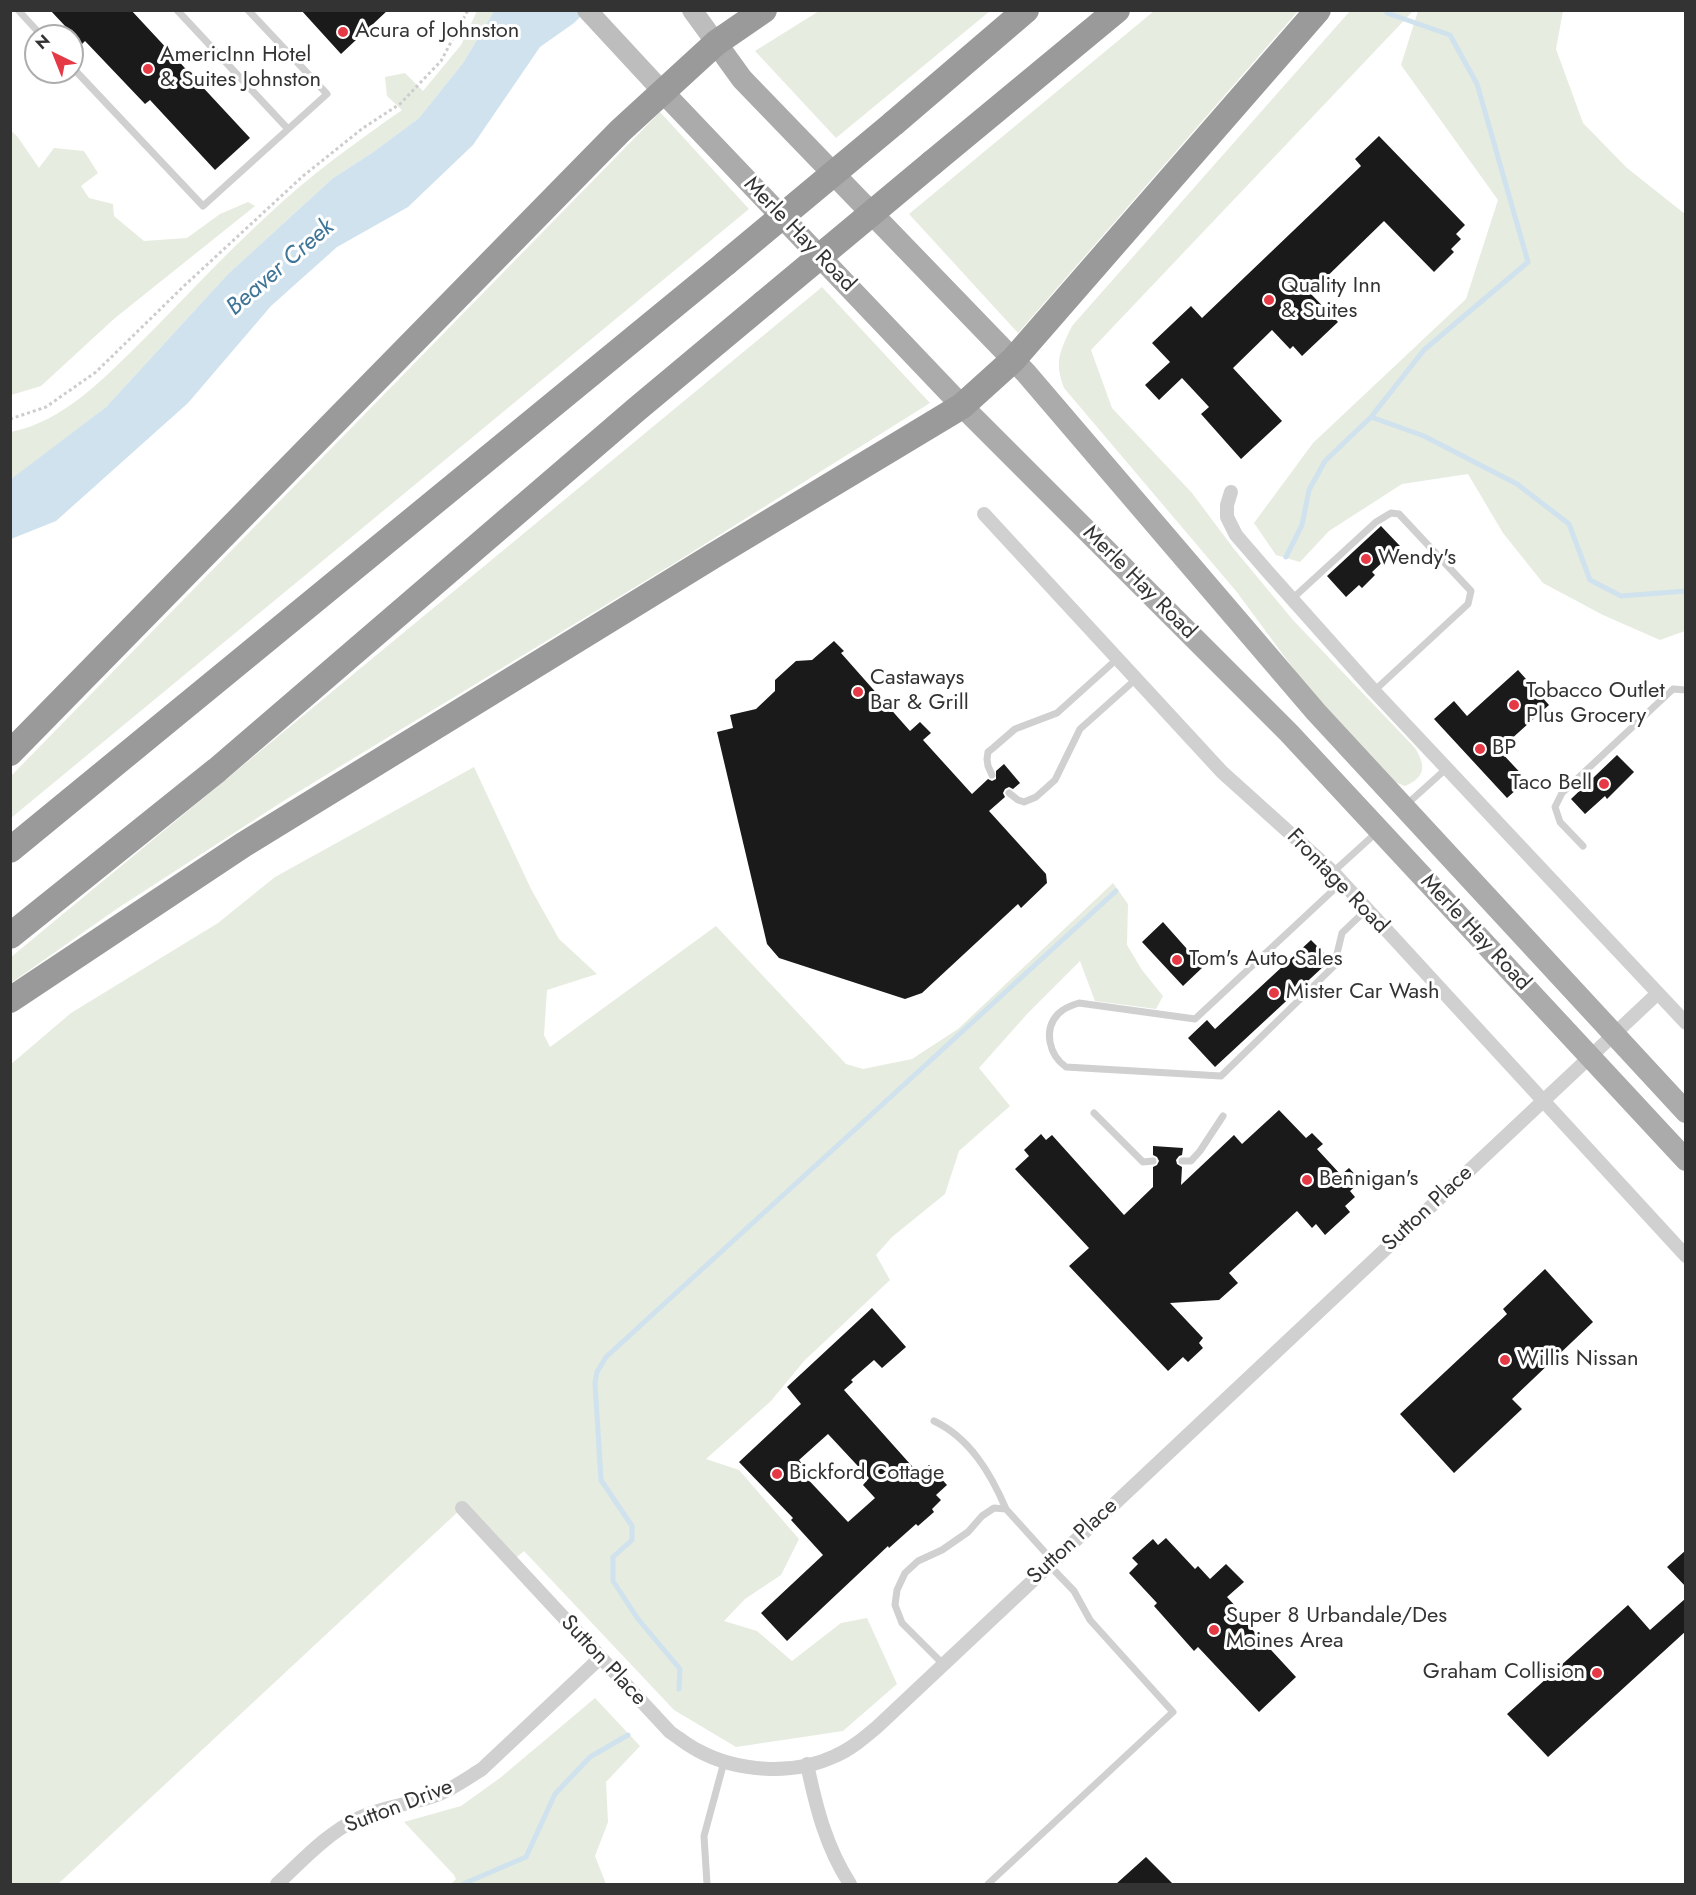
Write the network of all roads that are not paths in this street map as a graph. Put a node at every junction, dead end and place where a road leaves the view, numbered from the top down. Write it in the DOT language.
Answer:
graph roads {
  1 [pos="18,10"];
  2 [pos="177,10"];
  3 [pos="248,10"];
  4 [pos="587,10"];
  5 [pos="692,10"];
  6 [pos="764,10"];
  7 [pos="1026,10"];
  8 [pos="1117,10"];
  9 [pos="1318,10"];
  10 [pos="31,24"];
  11 [pos="716,43"];
  12 [pos="84,80"];
  13 [pos="662,91"];
  14 [pos="288,129"];
  15 [pos="1013,360"];
  16 [pos="962,406"];
  17 [pos="1231,492"];
  18 [pos="984,514"];
  19 [pos="1292,600"];
  20 [pos="1118,659"];
  21 [pos="1136,679"];
  22 [pos="1686,690"];
  23 [pos="1374,691"];
  24 [pos="10,753"];
  25 [pos="1447,768"];
  26 [pos="992,775"];
  27 [pos="1009,793"];
  28 [pos="1404,807"];
  29 [pos="1379,830"];
  30 [pos="1583,846"];
  31 [pos="10,850"];
  32 [pos="1338,877"];
  33 [pos="1366,910"];
  34 [pos="10,936"];
  35 [pos="1658,993"];
  36 [pos="10,1000"];
  37 [pos="1686,1023"];
  38 [pos="1615,1034"];
  39 [pos="1590,1057"];
  40 [pos="1543,1101"];
  41 [pos="1686,1112"];
  42 [pos="1094,1113"];
  43 [pos="1223,1116"];
  44 [pos="1686,1160"];
  45 [pos="1153,1161"];
  46 [pos="1182,1161"];
  47 [pos="1686,1256"];
  48 [pos="934,1421"];
  49 [pos="462,1508"];
  50 [pos="1006,1509"];
  51 [pos="1051,1563"];
  52 [pos="600,1658"];
  53 [pos="943,1664"];
  54 [pos="724,1762"];
  55 [pos="807,1764"];
  56 [pos="277,1884"];
  57 [pos="707,1884"];
  58 [pos="850,1884"];
  59 [pos="988,1884"];
  1 -- 10 [label="lane"];
  2 -- 14 [label="lane"];
  3 -- 14 [label="lane"];
  4 -- 13 [label="main road, Merle Hay Road"];
  5 -- 11 [label="main road, Merle Hay Road"];
  6 -- 11 [label="highway"];
  7 -- 31 [label="highway, bridge"];
  8 -- 34 [label="highway, bridge"];
  9 -- 15 [label="highway"];
  11 -- 13 [label="highway"];
  11 -- 15 [label="main road, Merle Hay Road"];
  12 -- 14 [label="lane"];
  13 -- 16 [label="main road, Merle Hay Road"];
  13 -- 24 [label="highway"];
  15 -- 16 [label="highway"];
  15 -- 28 [label="main road, Merle Hay Road"];
  16 -- 29 [label="main road, Merle Hay Road"];
  16 -- 36 [label="highway"];
  17 -- 19 [label="street"];
  18 -- 20 [label="street, Frontage Road"];
  19 -- 23 [label="street"];
  19 -- 23 [label="lane"];
  20 -- 21 [label="street, Frontage Road"];
  20 -- 26 [label="lane"];
  21 -- 27 [label="lane"];
  21 -- 32 [label="street, Frontage Road"];
  22 -- 30 [label="lane"];
  23 -- 25 [label="street"];
  25 -- 28 [label="lane"];
  25 -- 35 [label="street"];
  28 -- 38 [label="main road, Merle Hay Road"];
  29 -- 32 [label="lane"];
  29 -- 39 [label="main road, Merle Hay Road"];
  32 -- 33 [label="street, Frontage Road"];
  32 -- 33 [label="lane"];
  33 -- 40 [label="street, Frontage Road"];
  35 -- 37 [label="street"];
  35 -- 38 [label="street, Sutton Place"];
  38 -- 39 [label="street, Sutton Place"];
  38 -- 41 [label="main road, Merle Hay Road"];
  39 -- 40 [label="street, Sutton Place"];
  39 -- 44 [label="main road, Merle Hay Road"];
  40 -- 47 [label="street, Frontage Road"];
  40 -- 51 [label="street, Sutton Place"];
  42 -- 45 [label="lane"];
  43 -- 46 [label="lane"];
  48 -- 50 [label="lane"];
  49 -- 52 [label="street, Sutton Place"];
  50 -- 51 [label="lane"];
  50 -- 53 [label="lane"];
  51 -- 53 [label="street, Sutton Place"];
  51 -- 59 [label="lane"];
  52 -- 54 [label="street, Sutton Place"];
  52 -- 56 [label="street, Sutton Drive"];
  53 -- 55 [label="street, Sutton Place"];
  54 -- 55 [label="street, Sutton Place"];
  54 -- 57 [label="lane"];
  55 -- 58 [label="street"];
}
